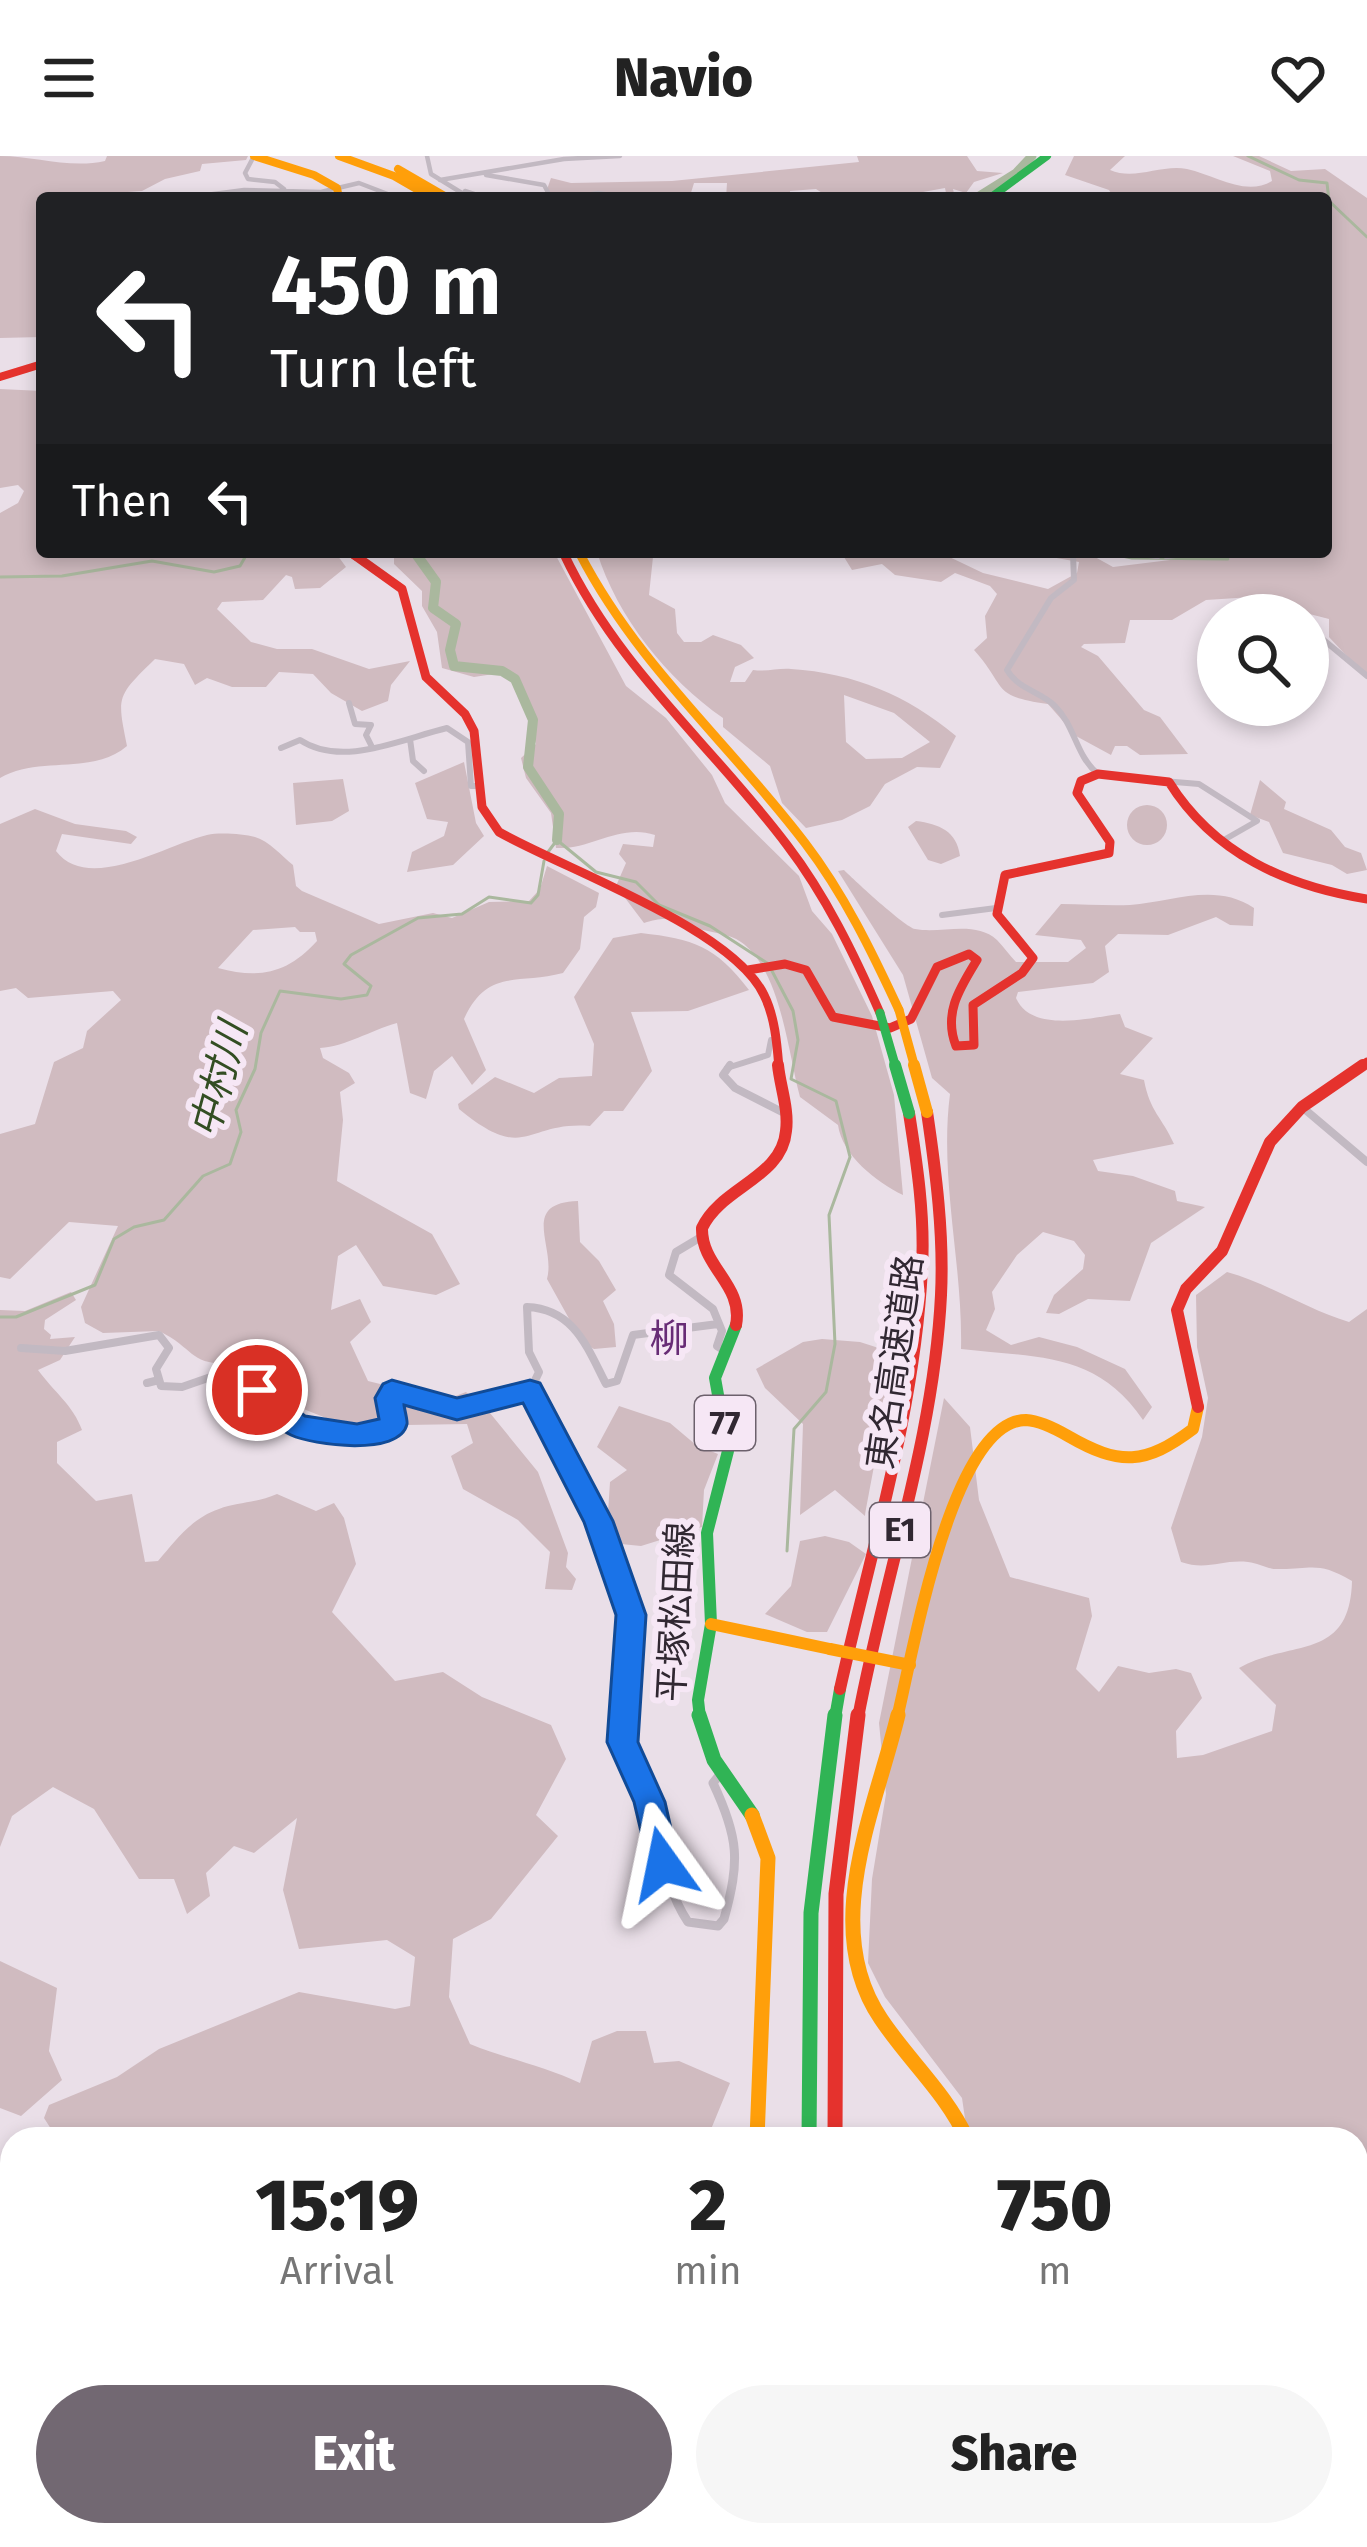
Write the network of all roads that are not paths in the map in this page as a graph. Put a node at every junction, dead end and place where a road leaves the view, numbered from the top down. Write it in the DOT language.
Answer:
graph roads {
  1 [pos="254,156"];
  2 [pos="336,156"];
  3 [pos="363,156"];
  4 [pos="427,156"];
  5 [pos="620,156"];
  6 [pos="1047,156"];
  7 [pos="402,162"];
  8 [pos="471,175"];
  9 [pos="440,180"];
  10 [pos="291,191"];
  11 [pos="229,192"];
  12 [pos="314,192"];
  13 [pos="337,192"];
  14 [pos="341,192"];
  15 [pos="384,192"];
  16 [pos="419,192"];
  17 [pos="447,192"];
  18 [pos="448,192"];
  19 [pos="450,192"];
  20 [pos="548,192"];
  21 [pos="1003,192"];
  22 [pos="36,366"];
  23 [pos="0,377"];
  24 [pos="358,558"];
  25 [pos="566,558"];
  26 [pos="582,558"];
  27 [pos="1072,558"];
  28 [pos="1329,644"];
  29 [pos="1367,676"];
  30 [pos="349,704"];
  31 [pos="410,739"];
  32 [pos="370,745"];
  33 [pos="281,748"];
  34 [pos="424,771"];
  35 [pos="1098,774"];
  36 [pos="1163,781"];
  37 [pos="479,786"];
  38 [pos="1222,842"];
  39 [pos="1367,899"];
  40 [pos="996,908"];
  41 [pos="942,915"];
  42 [pos="750,970"];
  43 [pos="771,1013"];
  44 [pos="1367,1062"];
  45 [pos="1302,1107"];
  46 [pos="785,1114"];
  47 [pos="1367,1162"];
  48 [pos="701,1237"];
  49 [pos="718,1324"];
  50 [pos="21,1348"];
  51 [pos="725,1351"];
  52 [pos="159,1380"];
  53 [pos="147,1383"];
  54 [pos="530,1390"];
  55 [pos="711,1624"];
  56 [pos="910,1665"];
  57 [pos="722,1772"];
  58 [pos="757,2127"];
  59 [pos="808,2127"];
  60 [pos="835,2127"];
  61 [pos="964,2127"];
  1 -- 10 [label="street"];
  1 -- 13 [label="main road"];
  2 -- 16 [label="main road"];
  3 -- 17 [label="main road"];
  4 -- 9 [label="street"];
  5 -- 8 [label="street"];
  6 -- 21 [label="main road"];
  7 -- 18 [label="main road"];
  8 -- 9 [label="street"];
  8 -- 20 [label="street"];
  9 -- 19 [label="street"];
  10 -- 11 [label="street"];
  10 -- 12 [label="street"];
  14 -- 15 [label="street"];
  22 -- 23 [label="main road"];
  24 -- 37 [label="main road"];
  25 -- 59 [label="main road, 東名高速道路 / E1, bridge"];
  26 -- 60 [label="main road, 東名高速道路 / E1, bridge"];
  27 -- 35 [label="street"];
  28 -- 29 [label="street"];
  30 -- 32 [label="street"];
  31 -- 32 [label="street"];
  31 -- 34 [label="street"];
  31 -- 37 [label="street"];
  32 -- 33 [label="street"];
  35 -- 36 [label="main road"];
  35 -- 40 [label="main road"];
  36 -- 38 [label="main road"];
  36 -- 38 [label="street"];
  37 -- 42 [label="main road"];
  38 -- 39 [label="main road"];
  40 -- 41 [label="street"];
  40 -- 42 [label="main road"];
  42 -- 43 [label="main road"];
  43 -- 46 [label="main road"];
  43 -- 46 [label="street"];
  44 -- 45 [label="main road"];
  45 -- 47 [label="street"];
  45 -- 56 [label="main road"];
  46 -- 48 [label="main road"];
  48 -- 49 [label="street"];
  48 -- 51 [label="main road, 平塚松田線 / 77"];
  49 -- 51 [label="street"];
  49 -- 54 [label="street"];
  50 -- 52 [label="street"];
  51 -- 55 [label="main road, 平塚松田線 / 77"];
  52 -- 53 [label="street"];
  52 -- 54 [label="street"];
  54 -- 57 [label="street"];
  55 -- 56 [label="main road, bridge"];
  55 -- 57 [label="main road, 平塚松田線 / 77"];
  56 -- 61 [label="main road"];
  57 -- 58 [label="main road, 平塚松田線 / 77"];
}
